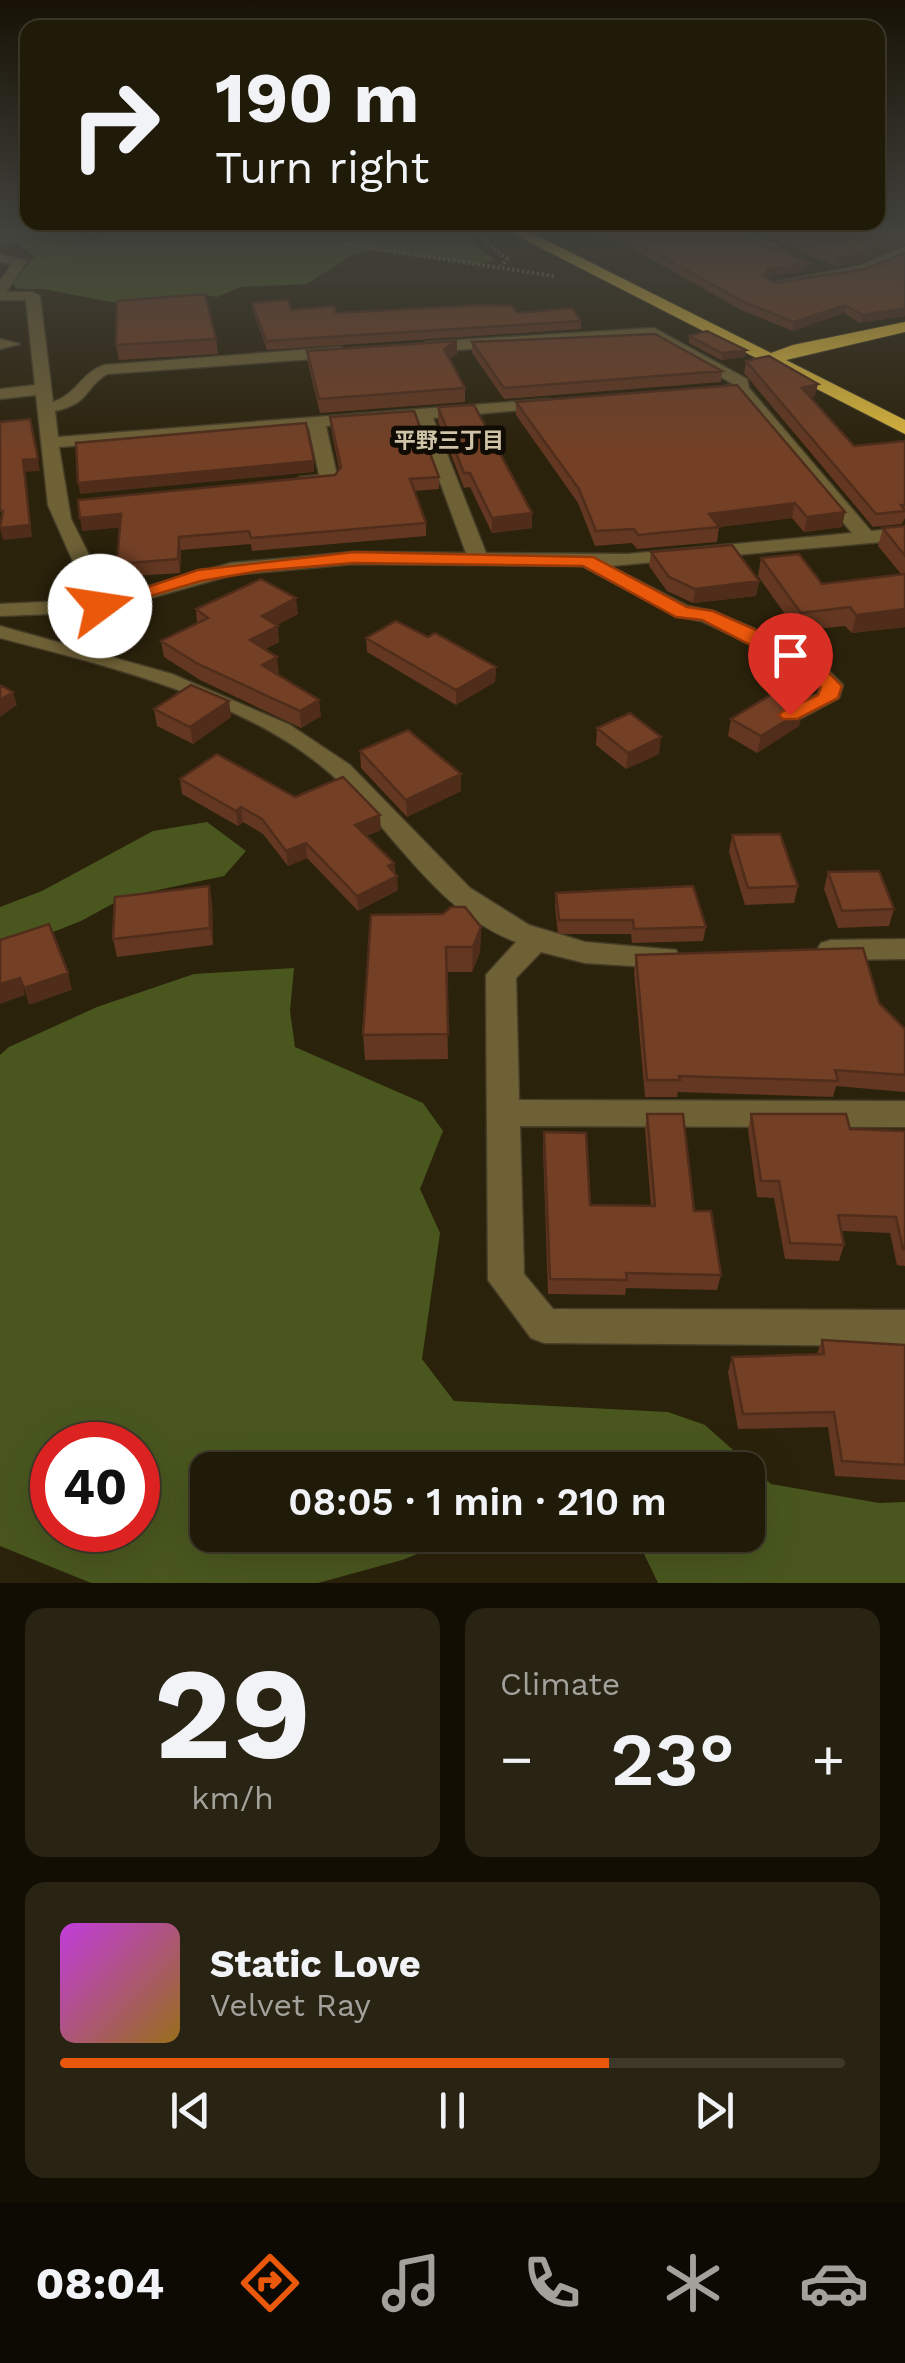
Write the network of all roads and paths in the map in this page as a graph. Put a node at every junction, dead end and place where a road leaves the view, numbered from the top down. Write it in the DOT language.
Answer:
graph roads {
  1 [pos="34,302"];
  2 [pos="656,302"];
  3 [pos="691,302"];
  4 [pos="905,326"];
  5 [pos="905,341"];
  6 [pos="411,348"];
  7 [pos="368,350"];
  8 [pos="802,355"];
  9 [pos="771,360"];
  10 [pos="717,368"];
  11 [pos="44,389"];
  12 [pos="741,389"];
  13 [pos="0,394"];
  14 [pos="682,394"];
  15 [pos="562,403"];
  16 [pos="905,406"];
  17 [pos="47,414"];
  18 [pos="423,414"];
  19 [pos="316,420"];
  20 [pos="27,422"];
  21 [pos="905,428"];
  22 [pos="50,443"];
  23 [pos="271,485"];
  24 [pos="79,502"];
  25 [pos="56,505"];
  26 [pos="905,534"];
  27 [pos="866,538"];
  28 [pos="478,560"];
  29 [pos="587,561"];
  30 [pos="100,606"];
  31 [pos="0,610"];
  32 [pos="0,632"];
  33 [pos="790,715"];
  34 [pos="534,942"];
  35 [pos="905,950"];
  36 [pos="800,952"];
  37 [pos="694,956"];
  38 [pos="502,1113"];
  39 [pos="905,1114"];
  40 [pos="905,1328"];
  1 -- 11 [label="street"];
  2 -- 9 [label="highway"];
  3 -- 8 [label="highway"];
  4 -- 8 [label="highway"];
  5 -- 8 [label="highway"];
  6 -- 10 [label="street"];
  7 -- 17 [label="street"];
  8 -- 9 [label="highway"];
  8 -- 16 [label="highway"];
  9 -- 10 [label="street"];
  9 -- 21 [label="highway"];
  10 -- 12 [label="street"];
  11 -- 13 [label="street"];
  11 -- 17 [label="street"];
  12 -- 14 [label="street"];
  12 -- 27 [label="street"];
  15 -- 18 [label="street"];
  17 -- 20 [label="street"];
  17 -- 22 [label="street"];
  18 -- 19 [label="street"];
  18 -- 28 [label="street"];
  19 -- 22 [label="street"];
  19 -- 23 [label="street"];
  22 -- 25 [label="street"];
  24 -- 25 [label="street"];
  25 -- 30 [label="street"];
  26 -- 27 [label="street"];
  27 -- 29 [label="street"];
  28 -- 29 [label="street"];
  28 -- 30 [label="street"];
  29 -- 33 [label="street"];
  30 -- 31 [label="street"];
  32 -- 34 [label="street"];
  34 -- 37 [label="street"];
  34 -- 38 [label="street"];
  35 -- 36 [label="street"];
  38 -- 39 [label="street"];
  38 -- 40 [label="street"];
}
